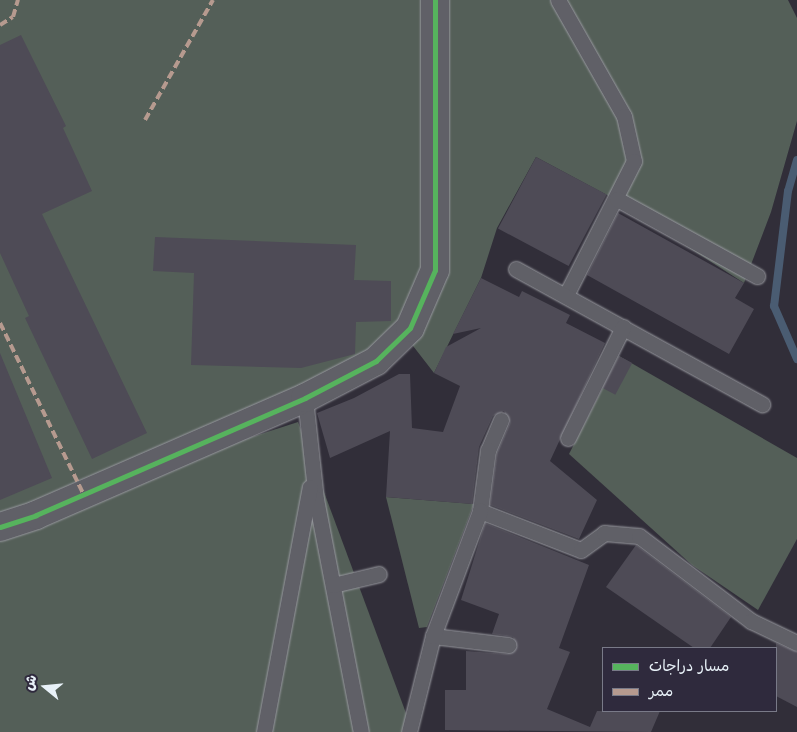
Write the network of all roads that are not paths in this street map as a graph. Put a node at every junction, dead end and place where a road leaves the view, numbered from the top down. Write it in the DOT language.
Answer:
graph roads {
  1 [pos="435,0"];
  2 [pos="558,0"];
  3 [pos="617,199"];
  4 [pos="516,269"];
  5 [pos="757,276"];
  6 [pos="566,295"];
  7 [pos="623,327"];
  8 [pos="305,398"];
  9 [pos="762,404"];
  10 [pos="501,420"];
  11 [pos="568,438"];
  12 [pos="313,471"];
  13 [pos="480,511"];
  14 [pos="0,527"];
  15 [pos="379,574"];
  16 [pos="333,585"];
  17 [pos="433,636"];
  18 [pos="797,643"];
  19 [pos="508,645"];
  20 [pos="264,732"];
  21 [pos="362,732"];
  22 [pos="409,732"];
  1 -- 8 [label="street"];
  2 -- 3 [label="lane"];
  3 -- 5 [label="lane"];
  3 -- 6 [label="lane"];
  4 -- 6 [label="lane"];
  6 -- 7 [label="lane"];
  7 -- 9 [label="lane"];
  7 -- 11 [label="lane"];
  8 -- 12 [label="lane"];
  8 -- 14 [label="street"];
  10 -- 13 [label="lane"];
  12 -- 16 [label="lane"];
  12 -- 20 [label="lane"];
  13 -- 17 [label="lane"];
  13 -- 18 [label="lane"];
  15 -- 16 [label="lane"];
  16 -- 21 [label="lane"];
  17 -- 19 [label="lane"];
  17 -- 22 [label="lane"];
}
